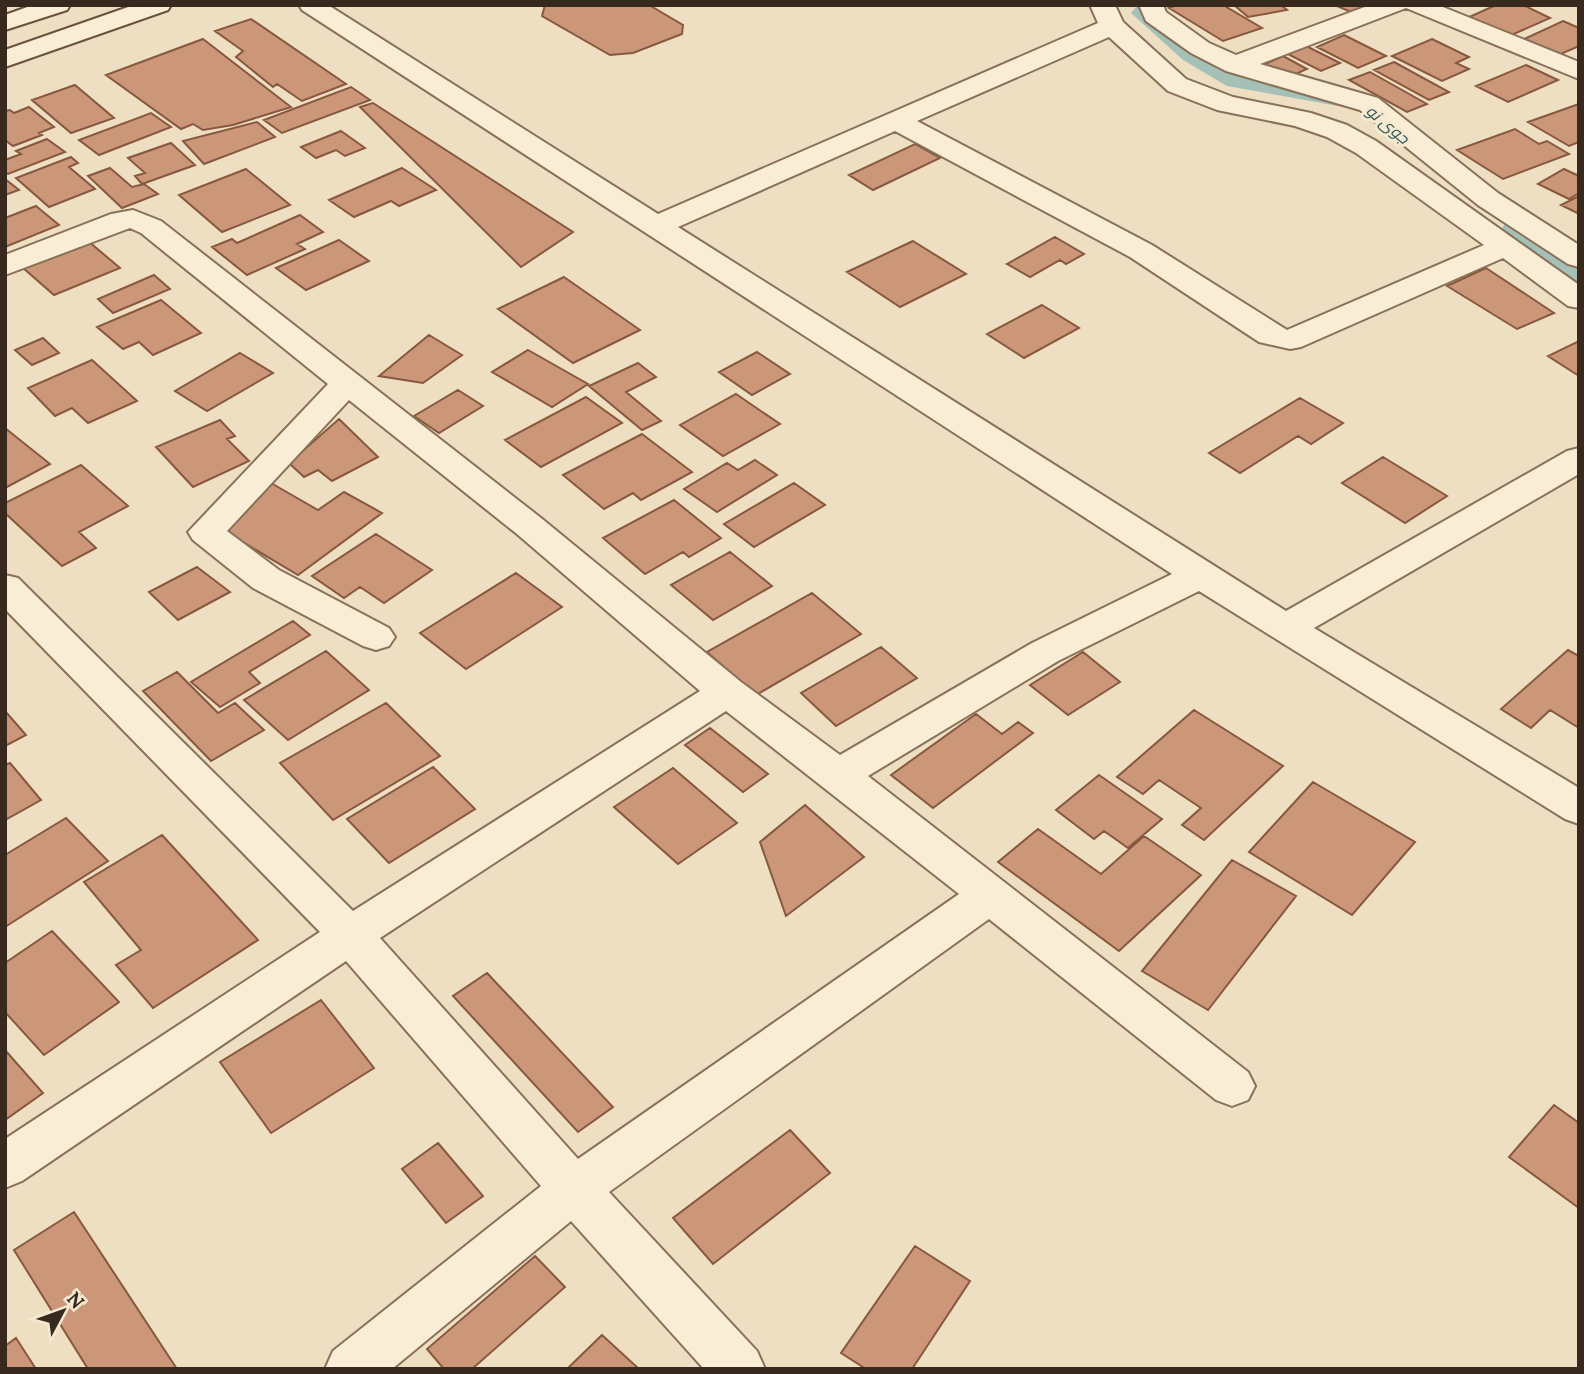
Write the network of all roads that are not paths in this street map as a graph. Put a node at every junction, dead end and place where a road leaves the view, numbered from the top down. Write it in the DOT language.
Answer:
graph roads {
  1 [pos="58,5"];
  2 [pos="159,5"];
  3 [pos="311,5"];
  4 [pos="1150,5"];
  5 [pos="1395,5"];
  6 [pos="1416,5"];
  7 [pos="1107,16"];
  8 [pos="5,23"];
  9 [pos="5,59"];
  10 [pos="1235,65"];
  11 [pos="1579,71"];
  12 [pos="894,120"];
  13 [pos="655,226"];
  14 [pos="1504,247"];
  15 [pos="1579,258"];
  16 [pos="5,266"];
  17 [pos="1579,299"];
  18 [pos="349,382"];
  19 [pos="1579,459"];
  20 [pos="1199,575"];
  21 [pos="5,587"];
  22 [pos="1286,628"];
  23 [pos="376,638"];
  24 [pos="727,692"];
  25 [pos="838,775"];
  26 [pos="1579,808"];
  27 [pos="990,895"];
  28 [pos="350,936"];
  29 [pos="1232,1086"];
  30 [pos="5,1166"];
  31 [pos="574,1189"];
  32 [pos="351,1369"];
  33 [pos="739,1369"];
  1 -- 8 [label="street"];
  2 -- 9 [label="street"];
  3 -- 13 [label="street"];
  4 -- 10 [label="street"];
  5 -- 10 [label="street"];
  6 -- 11 [label="street"];
  7 -- 12 [label="street"];
  7 -- 14 [label="street"];
  10 -- 15 [label="street"];
  12 -- 13 [label="street"];
  12 -- 14 [label="street"];
  13 -- 20 [label="street"];
  14 -- 17 [label="street"];
  16 -- 18 [label="street"];
  18 -- 23 [label="street"];
  18 -- 24 [label="street"];
  19 -- 22 [label="street"];
  20 -- 22 [label="street"];
  20 -- 25 [label="street"];
  21 -- 28 [label="street"];
  22 -- 26 [label="street"];
  24 -- 25 [label="street"];
  24 -- 28 [label="street"];
  25 -- 27 [label="street"];
  27 -- 29 [label="street"];
  27 -- 31 [label="street"];
  28 -- 30 [label="street"];
  28 -- 31 [label="street"];
  31 -- 32 [label="street"];
  31 -- 33 [label="street"];
}
